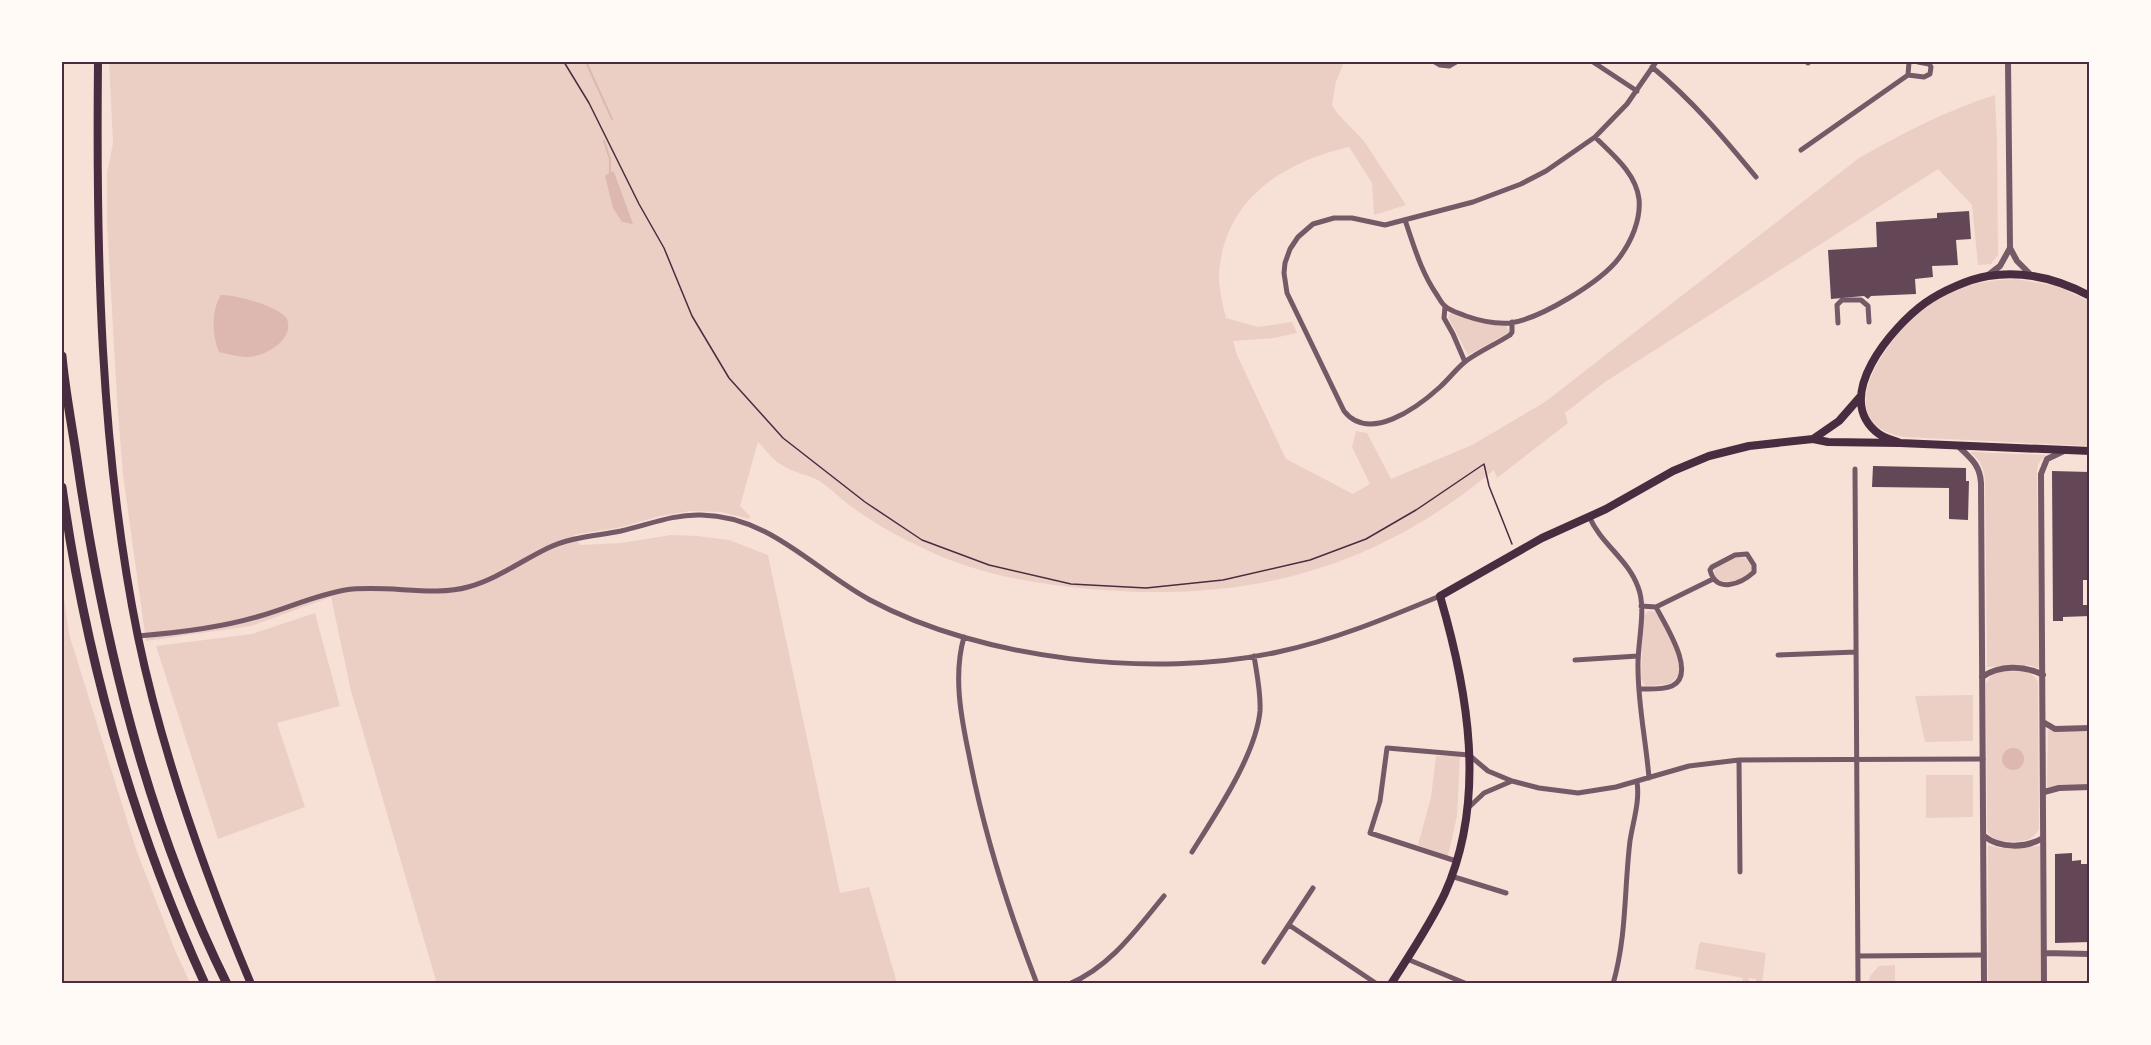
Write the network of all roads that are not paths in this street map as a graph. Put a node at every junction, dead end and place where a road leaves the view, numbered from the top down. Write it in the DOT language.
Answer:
graph roads {
  1 [pos="98,62"];
  2 [pos="1435,62"];
  3 [pos="1456,62"];
  4 [pos="1593,62"];
  5 [pos="1909,62"];
  6 [pos="1918,62"];
  7 [pos="2008,62"];
  8 [pos="1654,64"];
  9 [pos="1908,75"];
  10 [pos="1637,92"];
  11 [pos="1595,137"];
  12 [pos="1801,150"];
  13 [pos="1756,177"];
  14 [pos="1406,220"];
  15 [pos="2010,248"];
  16 [pos="2031,275"];
  17 [pos="1987,276"];
  18 [pos="2090,296"];
  19 [pos="1445,307"];
  20 [pos="1512,322"];
  21 [pos="1838,322"];
  22 [pos="1869,322"];
  23 [pos="62,356"];
  24 [pos="1465,362"];
  25 [pos="1860,397"];
  26 [pos="1813,439"];
  27 [pos="1900,443"];
  28 [pos="1958,446"];
  29 [pos="2068,450"];
  30 [pos="2090,451"];
  31 [pos="1854,469"];
  32 [pos="62,487"];
  33 [pos="1589,516"];
  34 [pos="1713,579"];
  35 [pos="1440,596"];
  36 [pos="1641,606"];
  37 [pos="1656,607"];
  38 [pos="138,636"];
  39 [pos="964,637"];
  40 [pos="1856,652"];
  41 [pos="1778,655"];
  42 [pos="1638,656"];
  43 [pos="1254,657"];
  44 [pos="1575,660"];
  45 [pos="2043,675"];
  46 [pos="1982,677"];
  47 [pos="1639,689"];
  48 [pos="2043,722"];
  49 [pos="2090,728"];
  50 [pos="1469,755"];
  51 [pos="1983,759"];
  52 [pos="1739,760"];
  53 [pos="1857,760"];
  54 [pos="1649,778"];
  55 [pos="1512,781"];
  56 [pos="1637,782"];
  57 [pos="2090,788"];
  58 [pos="2044,792"];
  59 [pos="1467,809"];
  60 [pos="1984,837"];
  61 [pos="2043,838"];
  62 [pos="1192,852"];
  63 [pos="1456,861"];
  64 [pos="1740,872"];
  65 [pos="1451,876"];
  66 [pos="1313,888"];
  67 [pos="1506,892"];
  68 [pos="1164,896"];
  69 [pos="1289,925"];
  70 [pos="2044,953"];
  71 [pos="2090,954"];
  72 [pos="1984,955"];
  73 [pos="1858,956"];
  74 [pos="1407,959"];
  75 [pos="1264,962"];
  76 [pos="205,984"];
  77 [pos="227,984"];
  78 [pos="250,984"];
  79 [pos="1037,984"];
  80 [pos="1069,984"];
  81 [pos="1377,984"];
  82 [pos="1391,984"];
  83 [pos="1467,984"];
  84 [pos="1613,984"];
  85 [pos="1858,984"];
  86 [pos="1984,984"];
  87 [pos="2044,984"];
  1 -- 38 [label="main road"];
  2 -- 3 [label="street"];
  4 -- 10 [label="street"];
  5 -- 9 [label="street"];
  6 -- 9 [label="street"];
  7 -- 15 [label="street"];
  8 -- 10 [label="street"];
  8 -- 13 [label="street"];
  9 -- 12 [label="street"];
  10 -- 11 [label="street"];
  11 -- 14 [label="street"];
  11 -- 20 [label="street"];
  14 -- 19 [label="street"];
  14 -- 24 [label="street"];
  15 -- 16 [label="street"];
  15 -- 17 [label="street"];
  16 -- 17 [label="main road"];
  16 -- 18 [label="main road"];
  17 -- 25 [label="main road"];
  19 -- 20 [label="street"];
  19 -- 24 [label="street"];
  20 -- 24 [label="street"];
  21 -- 22 [label="street"];
  23 -- 77 [label="highway"];
  25 -- 26 [label="main road"];
  25 -- 27 [label="main road"];
  26 -- 27 [label="main road"];
  26 -- 33 [label="main road"];
  27 -- 28 [label="main road"];
  28 -- 29 [label="main road"];
  28 -- 46 [label="street"];
  29 -- 30 [label="main road"];
  29 -- 45 [label="street"];
  31 -- 40 [label="street"];
  32 -- 76 [label="highway"];
  33 -- 35 [label="main road"];
  33 -- 36 [label="street"];
  34 -- 34 [label="street"];
  34 -- 37 [label="street"];
  35 -- 43 [label="street"];
  35 -- 50 [label="main road"];
  36 -- 37 [label="street"];
  36 -- 42 [label="street"];
  37 -- 47 [label="street"];
  38 -- 39 [label="street"];
  38 -- 78 [label="main road"];
  39 -- 43 [label="street"];
  39 -- 79 [label="street"];
  40 -- 41 [label="street"];
  40 -- 53 [label="street"];
  42 -- 44 [label="street"];
  42 -- 47 [label="street"];
  43 -- 62 [label="street"];
  45 -- 46 [label="street"];
  45 -- 48 [label="street"];
  46 -- 51 [label="street"];
  47 -- 54 [label="street"];
  48 -- 49 [label="street"];
  48 -- 58 [label="street"];
  50 -- 55 [label="street"];
  50 -- 59 [label="main road"];
  50 -- 63 [label="street"];
  51 -- 53 [label="street"];
  51 -- 60 [label="street"];
  52 -- 53 [label="street"];
  52 -- 54 [label="street"];
  52 -- 64 [label="street"];
  53 -- 73 [label="street"];
  54 -- 56 [label="street"];
  55 -- 56 [label="street"];
  55 -- 59 [label="street"];
  56 -- 84 [label="street"];
  57 -- 58 [label="street"];
  58 -- 61 [label="street"];
  59 -- 63 [label="main road"];
  60 -- 61 [label="street"];
  60 -- 72 [label="street"];
  61 -- 70 [label="street"];
  63 -- 65 [label="main road"];
  65 -- 67 [label="street"];
  65 -- 74 [label="main road"];
  66 -- 69 [label="street"];
  68 -- 80 [label="street"];
  69 -- 75 [label="street"];
  69 -- 81 [label="street"];
  70 -- 71 [label="street"];
  70 -- 87 [label="street"];
  72 -- 73 [label="street"];
  72 -- 86 [label="street"];
  73 -- 85 [label="street"];
  74 -- 82 [label="main road"];
  74 -- 83 [label="street"];
}
